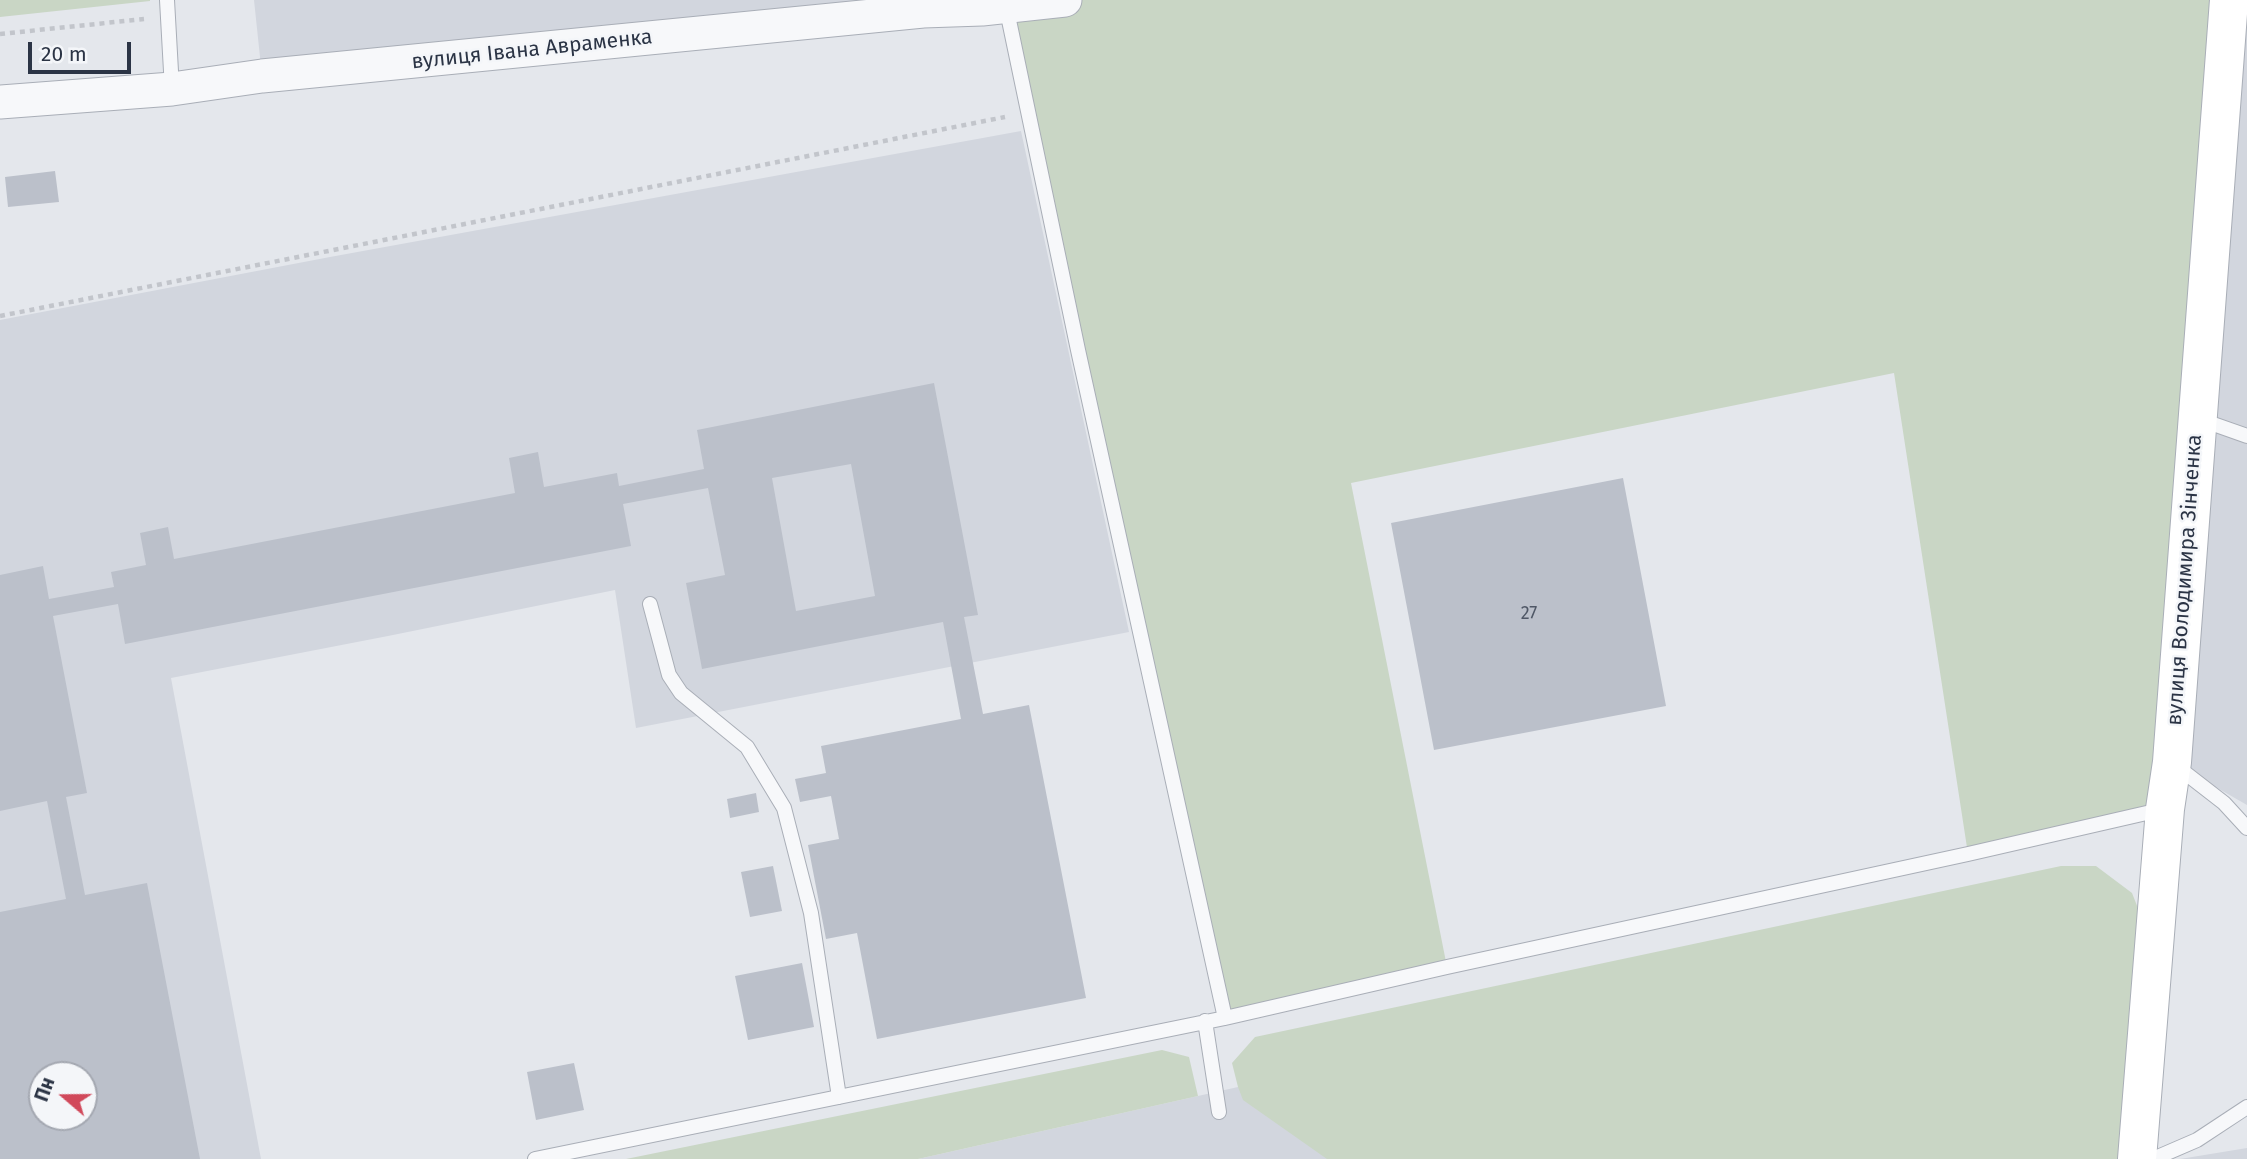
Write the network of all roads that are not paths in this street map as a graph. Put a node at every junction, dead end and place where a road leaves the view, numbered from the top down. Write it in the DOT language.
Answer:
graph roads {
  1 [pos="167,0"];
  2 [pos="1065,0"];
  3 [pos="2229,0"];
  4 [pos="1006,6"];
  5 [pos="172,89"];
  6 [pos="0,102"];
  7 [pos="2198,419"];
  8 [pos="2247,436"];
  9 [pos="650,604"];
  10 [pos="2172,762"];
  11 [pos="2165,809"];
  12 [pos="2247,828"];
  13 [pos="1225,1018"];
  14 [pos="1205,1021"];
  15 [pos="839,1097"];
  16 [pos="2247,1107"];
  17 [pos="1219,1112"];
  18 [pos="535,1159"];
  19 [pos="2137,1159"];
  20 [pos="2153,1159"];
  1 -- 5 [label="lane"];
  2 -- 4 [label="street, вулиця Івана Авраменка"];
  3 -- 7 [label="main road, вулиця Володимира Зінченка"];
  4 -- 5 [label="street, вулиця Івана Авраменка"];
  4 -- 13 [label="lane"];
  5 -- 6 [label="street, вулиця Івана Авраменка"];
  7 -- 8 [label="lane"];
  7 -- 10 [label="main road, вулиця Володимира Зінченка"];
  9 -- 15 [label="lane"];
  10 -- 11 [label="main road, вулиця Володимира Зінченка"];
  10 -- 12 [label="lane"];
  11 -- 13 [label="lane"];
  11 -- 19 [label="main road, вулиця Володимира Зінченка"];
  13 -- 14 [label="lane"];
  14 -- 15 [label="lane"];
  14 -- 17 [label="lane"];
  15 -- 18 [label="lane"];
  16 -- 20 [label="lane"];
}
